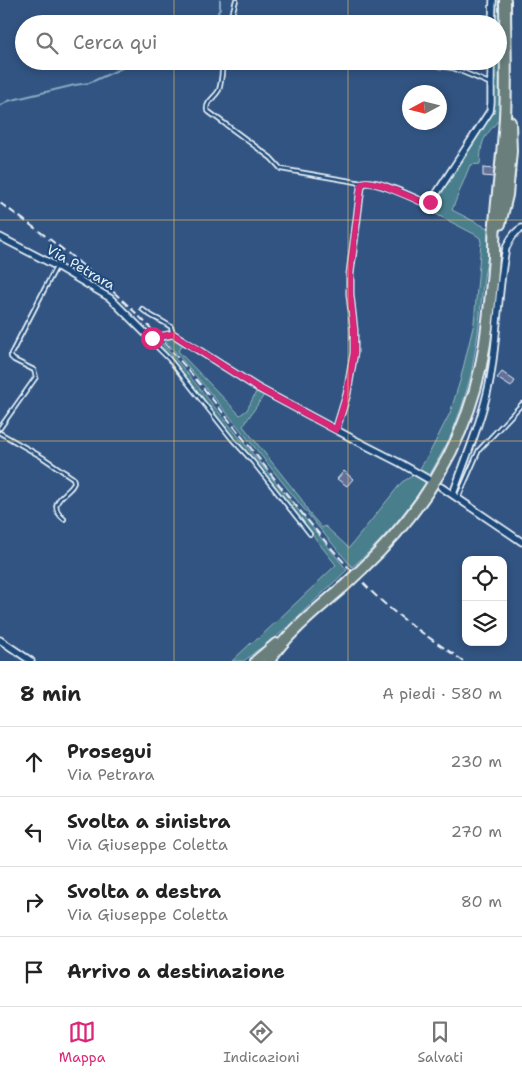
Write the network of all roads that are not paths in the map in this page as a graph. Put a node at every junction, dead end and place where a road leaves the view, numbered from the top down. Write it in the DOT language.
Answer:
graph roads {
  1 [pos="236,0"];
  2 [pos="493,0"];
  3 [pos="506,0"];
  4 [pos="510,0"];
  5 [pos="230,15"];
  6 [pos="492,15"];
  7 [pos="506,15"];
  8 [pos="222,70"];
  9 [pos="458,70"];
  10 [pos="491,70"];
  11 [pos="505,70"];
  12 [pos="491,84"];
  13 [pos="363,183"];
  14 [pos="522,228"];
  15 [pos="0,237"];
  16 [pos="494,257"];
  17 [pos="56,266"];
  18 [pos="142,309"];
  19 [pos="173,334"];
  20 [pos="152,338"];
  21 [pos="522,404"];
  22 [pos="0,428"];
  23 [pos="336,430"];
  24 [pos="0,433"];
  25 [pos="428,479"];
  26 [pos="441,487"];
  27 [pos="456,496"];
  28 [pos="64,519"];
  29 [pos="310,534"];
  30 [pos="522,542"];
  31 [pos="299,627"];
  32 [pos="0,640"];
  33 [pos="275,651"];
  34 [pos="31,661"];
  35 [pos="256,661"];
  36 [pos="264,661"];
  37 [pos="269,661"];
  1 -- 5 [label="lane"];
  2 -- 6 [label="street"];
  3 -- 7 [label="highway"];
  4 -- 16 [label="highway"];
  8 -- 13 [label="lane"];
  9 -- 12 [label="lane"];
  10 -- 12 [label="street"];
  11 -- 16 [label="highway"];
  12 -- 13 [label="street"];
  13 -- 23 [label="street"];
  14 -- 27 [label="street"];
  15 -- 17 [label="street, Via Petrara"];
  16 -- 31 [label="highway, bridge"];
  17 -- 20 [label="street, Via Petrara"];
  17 -- 22 [label="lane"];
  18 -- 19 [label="lane"];
  19 -- 20 [label="street"];
  19 -- 23 [label="street"];
  20 -- 29 [label="lane"];
  21 -- 27 [label="lane"];
  23 -- 25 [label="street"];
  24 -- 28 [label="lane"];
  26 -- 27 [label="street"];
  27 -- 30 [label="street"];
  31 -- 33 [label="highway"];
  31 -- 35 [label="highway"];
  32 -- 34 [label="street"];
  33 -- 36 [label="highway"];
  33 -- 37 [label="highway"];
}
